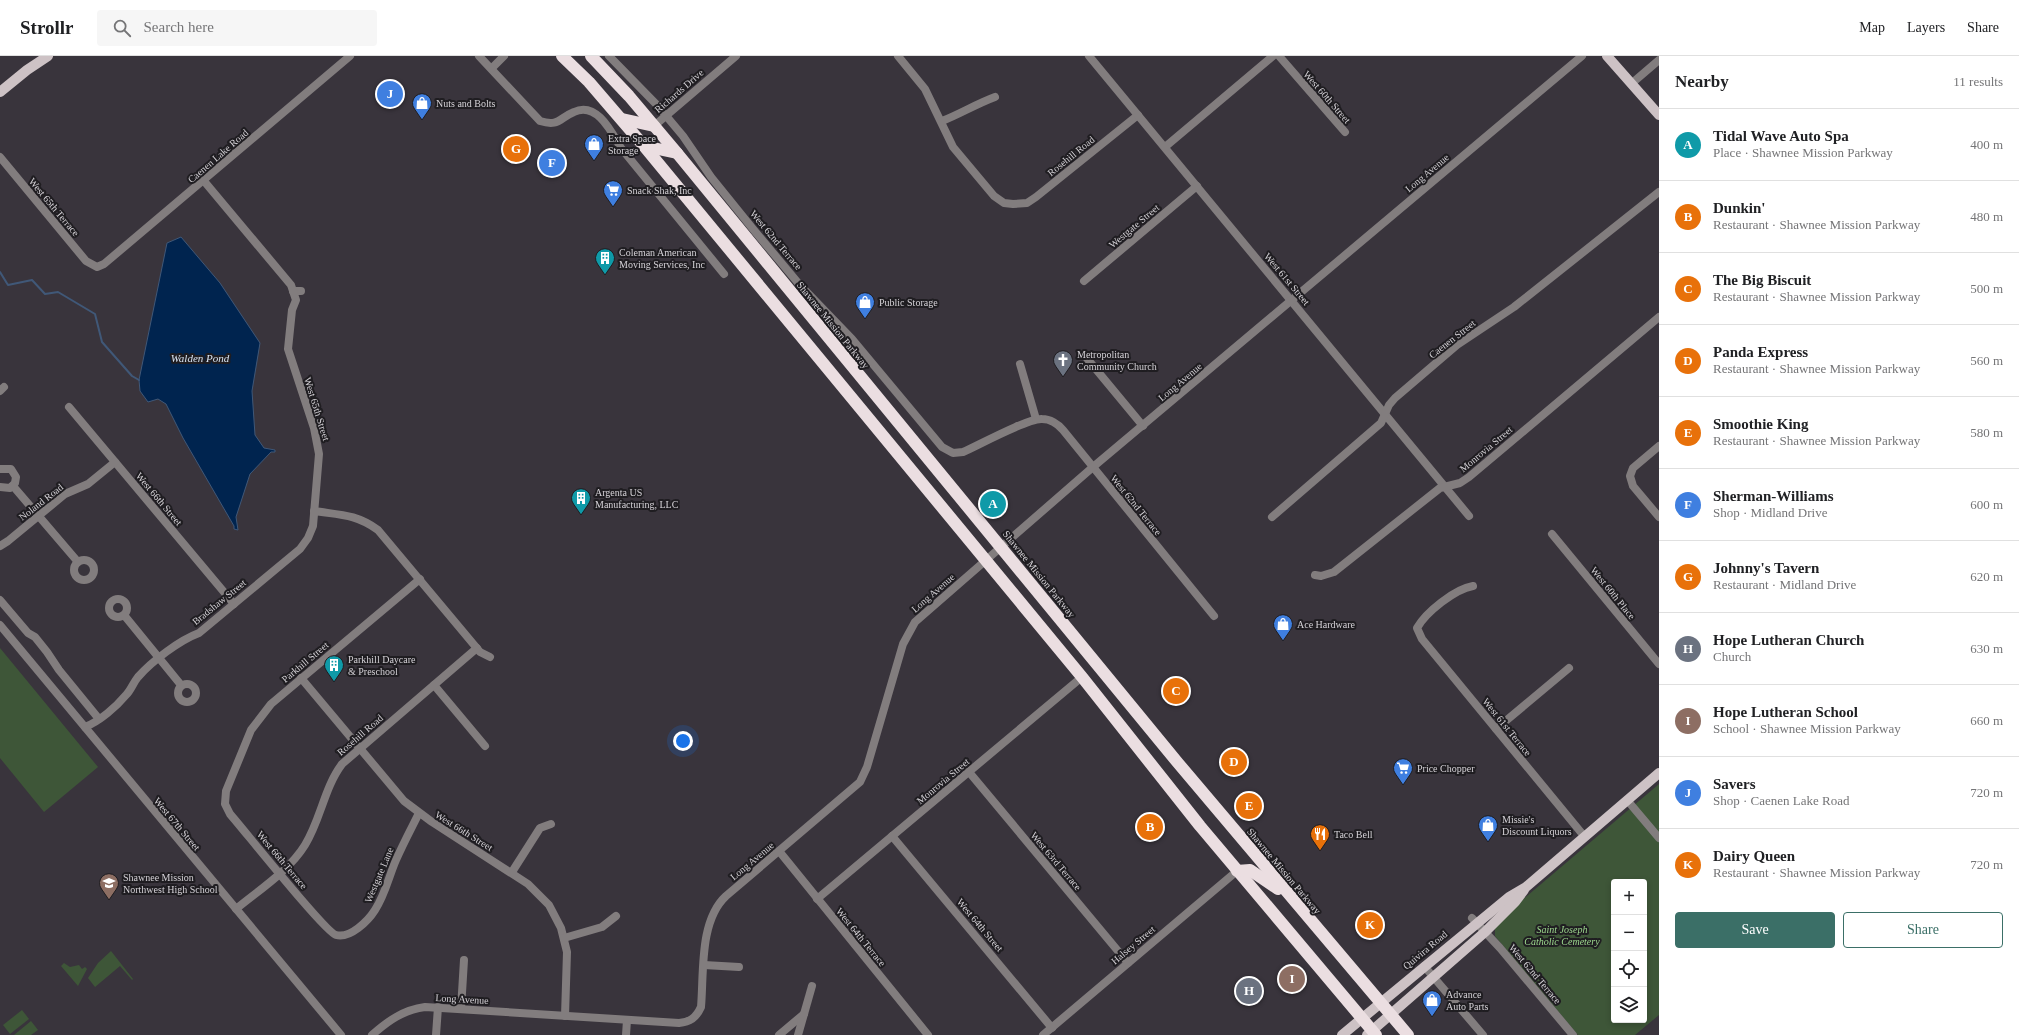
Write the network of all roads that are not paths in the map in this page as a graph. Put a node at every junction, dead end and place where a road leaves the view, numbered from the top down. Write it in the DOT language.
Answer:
graph roads {
  1 [pos="39,56"];
  2 [pos="48,56"];
  3 [pos="350,56"];
  4 [pos="479,56"];
  5 [pos="504,56"];
  6 [pos="562,56"];
  7 [pos="590,56"];
  8 [pos="609,56"];
  9 [pos="736,56"];
  10 [pos="1089,56"];
  11 [pos="1273,56"];
  12 [pos="1278,56"];
  13 [pos="1582,56"];
  14 [pos="1607,56"];
  15 [pos="902,58"];
  16 [pos="1659,60"];
  17 [pos="492,68"];
  18 [pos="27,70"];
  19 [pos="1631,84"];
  20 [pos="0,92"];
  21 [pos="995,97"];
  22 [pos="1659,114"];
  23 [pos="1138,115"];
  24 [pos="666,116"];
  25 [pos="622,119"];
  26 [pos="942,121"];
  27 [pos="654,126"];
  28 [pos="1345,132"];
  29 [pos="644,146"];
  30 [pos="1165,147"];
  31 [pos="677,153"];
  32 [pos="0,157"];
  33 [pos="204,181"];
  34 [pos="1197,186"];
  35 [pos="1659,192"];
  36 [pos="96,267"];
  37 [pos="724,274"];
  38 [pos="1084,281"];
  39 [pos="1292,300"];
  40 [pos="1659,317"];
  41 [pos="1085,356"];
  42 [pos="1020,364"];
  43 [pos="831,372"];
  44 [pos="860,378"];
  45 [pos="847,392"];
  46 [pos="881,403"];
  47 [pos="69,407"];
  48 [pos="1385,413"];
  49 [pos="1036,419"];
  50 [pos="1143,426"];
  51 [pos="1659,446"];
  52 [pos="115,462"];
  53 [pos="1093,467"];
  54 [pos="0,469"];
  55 [pos="13,486"];
  56 [pos="0,487"];
  57 [pos="1447,488"];
  58 [pos="314,511"];
  59 [pos="1469,516"];
  60 [pos="38,517"];
  61 [pos="1272,517"];
  62 [pos="1659,517"];
  63 [pos="1552,534"];
  64 [pos="0,546"];
  65 [pos="1002,547"];
  66 [pos="986,561"];
  67 [pos="78,562"];
  68 [pos="1315,575"];
  69 [pos="420,579"];
  70 [pos="1473,586"];
  71 [pos="0,600"];
  72 [pos="234,604"];
  73 [pos="124,615"];
  74 [pos="1214,616"];
  75 [pos="0,625"];
  76 [pos="477,648"];
  77 [pos="490,657"];
  78 [pos="159,659"];
  79 [pos="1659,664"];
  80 [pos="1569,668"];
  81 [pos="1082,677"];
  82 [pos="301,678"];
  83 [pos="434,685"];
  84 [pos="181,686"];
  85 [pos="99,719"];
  86 [pos="85,727"];
  87 [pos="1496,729"];
  88 [pos="485,746"];
  89 [pos="359,747"];
  90 [pos="969,772"];
  91 [pos="1659,773"];
  92 [pos="230,782"];
  93 [pos="1627,800"];
  94 [pos="420,814"];
  95 [pos="551,824"];
  96 [pos="892,836"];
  97 [pos="1584,836"];
  98 [pos="1659,838"];
  99 [pos="779,851"];
  100 [pos="1237,871"];
  101 [pos="512,872"];
  102 [pos="279,873"];
  103 [pos="1290,897"];
  104 [pos="817,899"];
  105 [pos="236,909"];
  106 [pos="616,916"];
  107 [pos="1478,925"];
  108 [pos="346,935"];
  109 [pos="564,938"];
  110 [pos="464,960"];
  111 [pos="1128,963"];
  112 [pos="704,965"];
  113 [pos="1424,966"];
  114 [pos="739,967"];
  115 [pos="1434,978"];
  116 [pos="812,986"];
  117 [pos="1380,1003"];
  118 [pos="438,1008"];
  119 [pos="461,1009"];
  120 [pos="804,1014"];
  121 [pos="1391,1015"];
  122 [pos="565,1016"];
  123 [pos="1362,1019"];
  124 [pos="627,1020"];
  125 [pos="1052,1028"];
  126 [pos="1372,1034"];
  127 [pos="341,1035"];
  128 [pos="372,1035"];
  129 [pos="436,1035"];
  130 [pos="626,1035"];
  131 [pos="779,1035"];
  132 [pos="798,1035"];
  133 [pos="928,1035"];
  134 [pos="1043,1035"];
  135 [pos="1342,1035"];
  136 [pos="1408,1035"];
  137 [pos="1483,1035"];
  138 [pos="1573,1035"];
  1 -- 18 [label="main road"];
  2 -- 18 [label="main road"];
  3 -- 33 [label="street, Caenen Lake Road"];
  4 -- 17 [label="street"];
  5 -- 17 [label="street"];
  6 -- 25 [label="highway"];
  7 -- 27 [label="highway, Shawnee Mission Parkway"];
  8 -- 24 [label="street, West 62nd Terrace"];
  9 -- 24 [label="street, Richards Drive"];
  10 -- 23 [label="street, West 61st Street"];
  11 -- 30 [label="street"];
  12 -- 28 [label="street, West 60th Street"];
  13 -- 39 [label="street, Long Avenue"];
  14 -- 19 [label="main road"];
  15 -- 26 [label="street"];
  16 -- 19 [label="street"];
  17 -- 37 [label="street"];
  18 -- 20 [label="main road"];
  19 -- 22 [label="main road"];
  21 -- 26 [label="street"];
  23 -- 26 [label="street, Rosehill Road"];
  23 -- 30 [label="street, West 61st Street"];
  24 -- 27 [label="street, Richards Drive"];
  24 -- 49 [label="street, West 62nd Terrace"];
  25 -- 27 [label="highway"];
  25 -- 29 [label="highway"];
  27 -- 31 [label="highway, Shawnee Mission Parkway"];
  29 -- 31 [label="highway"];
  29 -- 43 [label="highway"];
  30 -- 34 [label="street, West 61st Street"];
  31 -- 44 [label="highway, Shawnee Mission Parkway"];
  32 -- 36 [label="street, West 65th Terrace"];
  33 -- 36 [label="street, Caenen Lake Road"];
  33 -- 58 [label="street, West 65th Street"];
  34 -- 38 [label="street, Westgate Street"];
  34 -- 39 [label="street, West 61st Street"];
  35 -- 48 [label="street, Caenen Street"];
  39 -- 48 [label="street, West 61st Street"];
  39 -- 50 [label="street, Long Avenue"];
  40 -- 57 [label="street, Monrovia Street"];
  41 -- 50 [label="street"];
  42 -- 49 [label="street"];
  43 -- 44 [label="highway"];
  43 -- 45 [label="highway"];
  44 -- 46 [label="highway, Shawnee Mission Parkway"];
  45 -- 46 [label="highway"];
  45 -- 66 [label="highway"];
  46 -- 65 [label="highway, Shawnee Mission Parkway"];
  47 -- 52 [label="street, West 66th Street"];
  48 -- 57 [label="street, West 61st Street"];
  48 -- 61 [label="street, Caenen Street"];
  49 -- 53 [label="street, West 62nd Terrace"];
  50 -- 53 [label="street, Long Avenue"];
  51 -- 62 [label="street"];
  52 -- 60 [label="street, Noland Road"];
  52 -- 72 [label="street, West 66th Street"];
  53 -- 65 [label="street, Long Avenue"];
  53 -- 74 [label="street, West 62nd Terrace"];
  54 -- 55 [label="street"];
  55 -- 56 [label="street"];
  55 -- 60 [label="street"];
  57 -- 59 [label="street, West 61st Street"];
  57 -- 68 [label="street, Monrovia Street"];
  58 -- 69 [label="street"];
  58 -- 72 [label="street, Bradshaw Street"];
  60 -- 64 [label="street, Noland Road"];
  60 -- 67 [label="street"];
  63 -- 79 [label="street, West 60th Place"];
  65 -- 66 [label="street, Long Avenue"];
  65 -- 103 [label="highway, Shawnee Mission Parkway"];
  66 -- 81 [label="highway"];
  66 -- 99 [label="street, Long Avenue"];
  69 -- 76 [label="street"];
  69 -- 82 [label="street, Parkhill Street"];
  70 -- 87 [label="street, West 61st Terrace"];
  71 -- 85 [label="street"];
  72 -- 78 [label="street, Bradshaw Street"];
  73 -- 78 [label="street"];
  75 -- 86 [label="street, West 67th Street"];
  76 -- 77 [label="street"];
  76 -- 83 [label="street, Rosehill Road"];
  78 -- 84 [label="street"];
  78 -- 85 [label="street, Bradshaw Street"];
  80 -- 87 [label="street"];
  81 -- 90 [label="street, Monrovia Street"];
  81 -- 100 [label="highway"];
  82 -- 89 [label="street, West 66th Street"];
  82 -- 92 [label="street, Parkhill Street"];
  83 -- 88 [label="street"];
  83 -- 89 [label="street, Rosehill Road"];
  85 -- 86 [label="street, Bradshaw Street"];
  86 -- 105 [label="street, West 67th Street"];
  87 -- 97 [label="street, West 61st Terrace"];
  89 -- 94 [label="street, West 66th Street"];
  89 -- 102 [label="street, Rosehill Road"];
  90 -- 96 [label="street, Monrovia Street"];
  90 -- 111 [label="street, West 63rd Terrace"];
  91 -- 93 [label="main road, Quivira Road"];
  92 -- 102 [label="street, West 66th Terrace"];
  93 -- 97 [label="main road, Quivira Road"];
  93 -- 98 [label="street"];
  94 -- 101 [label="street, West 66th Street"];
  94 -- 108 [label="street, Westgate Lane"];
  95 -- 101 [label="street"];
  96 -- 104 [label="street, Monrovia Street"];
  96 -- 125 [label="street, West 64th Street"];
  97 -- 107 [label="main road, Quivira Road"];
  99 -- 104 [label="street, West 64th Terrace"];
  99 -- 112 [label="street, Long Avenue"];
  100 -- 103 [label="highway"];
  100 -- 111 [label="street, Halsey Street"];
  100 -- 123 [label="highway"];
  101 -- 109 [label="street, West 66th Street"];
  102 -- 105 [label="street, Rosehill Road"];
  102 -- 108 [label="street, West 66th Terrace"];
  103 -- 117 [label="highway, Shawnee Mission Parkway"];
  104 -- 133 [label="street, West 64th Terrace"];
  105 -- 127 [label="street, West 67th Street"];
  106 -- 109 [label="street"];
  107 -- 113 [label="main road, Quivira Road"];
  107 -- 115 [label="main road, Quivira Road"];
  107 -- 138 [label="street, West 62nd Terrace"];
  109 -- 122 [label="street, West 66th Street"];
  110 -- 119 [label="street"];
  111 -- 125 [label="street, Halsey Street"];
  112 -- 114 [label="street"];
  112 -- 124 [label="street, Long Avenue"];
  113 -- 115 [label="street"];
  113 -- 117 [label="main road, Quivira Road"];
  115 -- 121 [label="main road, Quivira Road"];
  115 -- 137 [label="street"];
  116 -- 120 [label="street"];
  117 -- 121 [label="highway, Shawnee Mission Parkway"];
  117 -- 123 [label="main road, Quivira Road"];
  118 -- 119 [label="street, Long Avenue"];
  118 -- 128 [label="street, Long Avenue"];
  118 -- 129 [label="street"];
  119 -- 122 [label="street, Long Avenue"];
  120 -- 131 [label="street"];
  120 -- 132 [label="street"];
  121 -- 126 [label="main road, Quivira Road"];
  121 -- 136 [label="highway, Shawnee Mission Parkway"];
  122 -- 124 [label="street, Long Avenue"];
  123 -- 126 [label="highway"];
  123 -- 135 [label="main road, Quivira Road"];
  124 -- 130 [label="street"];
  125 -- 134 [label="street, Halsey Street"];
}
